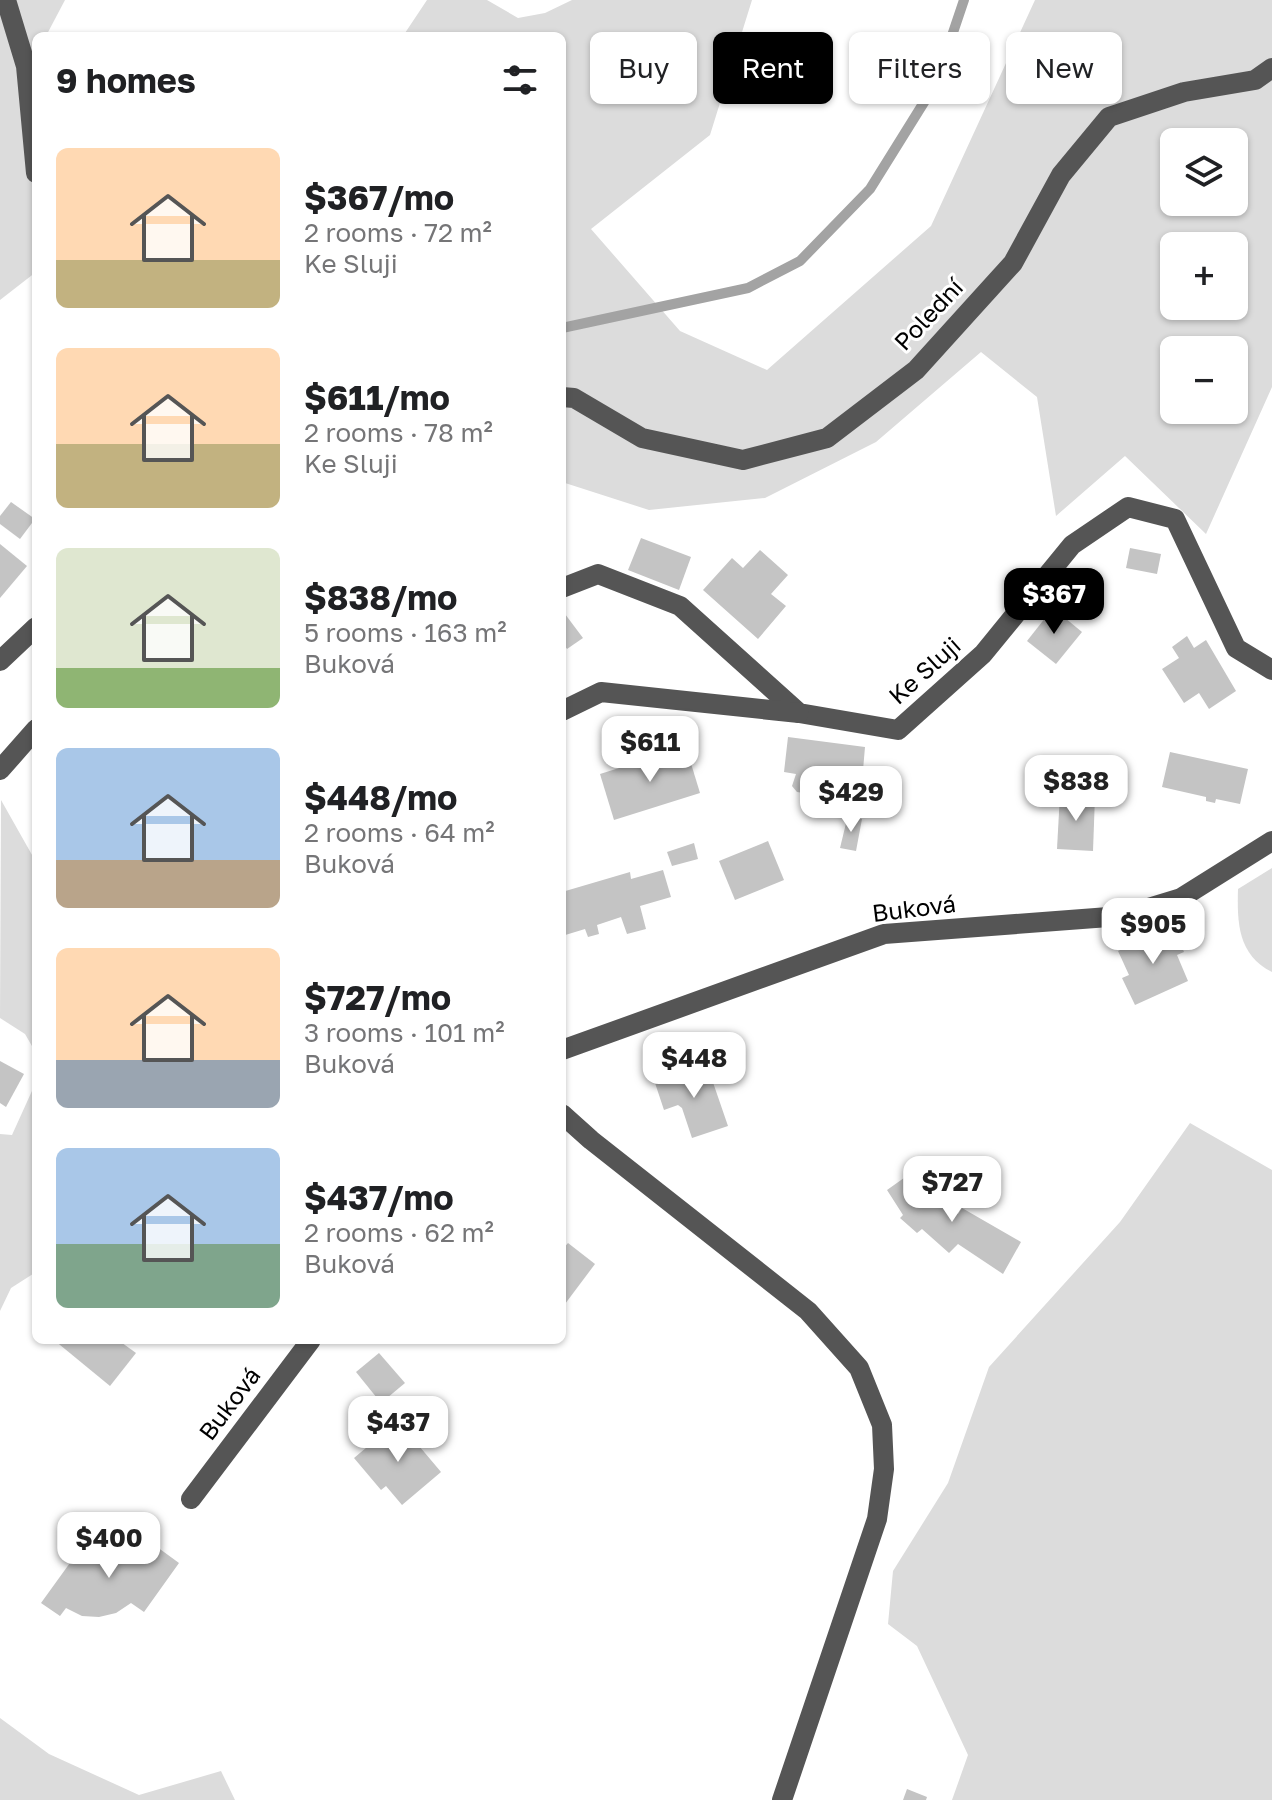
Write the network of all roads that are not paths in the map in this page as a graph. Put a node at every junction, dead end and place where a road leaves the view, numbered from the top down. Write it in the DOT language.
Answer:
graph roads {
  1 [pos="6,0"];
  2 [pos="1272,68"];
  3 [pos="32,130"];
  4 [pos="566,397"];
  5 [pos="566,586"];
  6 [pos="32,631"];
  7 [pos="0,661"];
  8 [pos="1272,670"];
  9 [pos="566,709"];
  10 [pos="799,713"];
  11 [pos="32,734"];
  12 [pos="0,770"];
  13 [pos="1272,841"];
  14 [pos="566,1049"];
  15 [pos="566,1118"];
  16 [pos="308,1344"];
  17 [pos="191,1499"];
  18 [pos="782,1800"];
  1 -- 3 [label="street"];
  2 -- 4 [label="street, Polední"];
  5 -- 10 [label="street"];
  6 -- 7 [label="street"];
  8 -- 10 [label="street, Ke Sluji"];
  9 -- 10 [label="street, Ke Sluji"];
  11 -- 12 [label="street"];
  13 -- 14 [label="street, Buková"];
  15 -- 18 [label="street"];
  16 -- 17 [label="street, Buková"];
}
